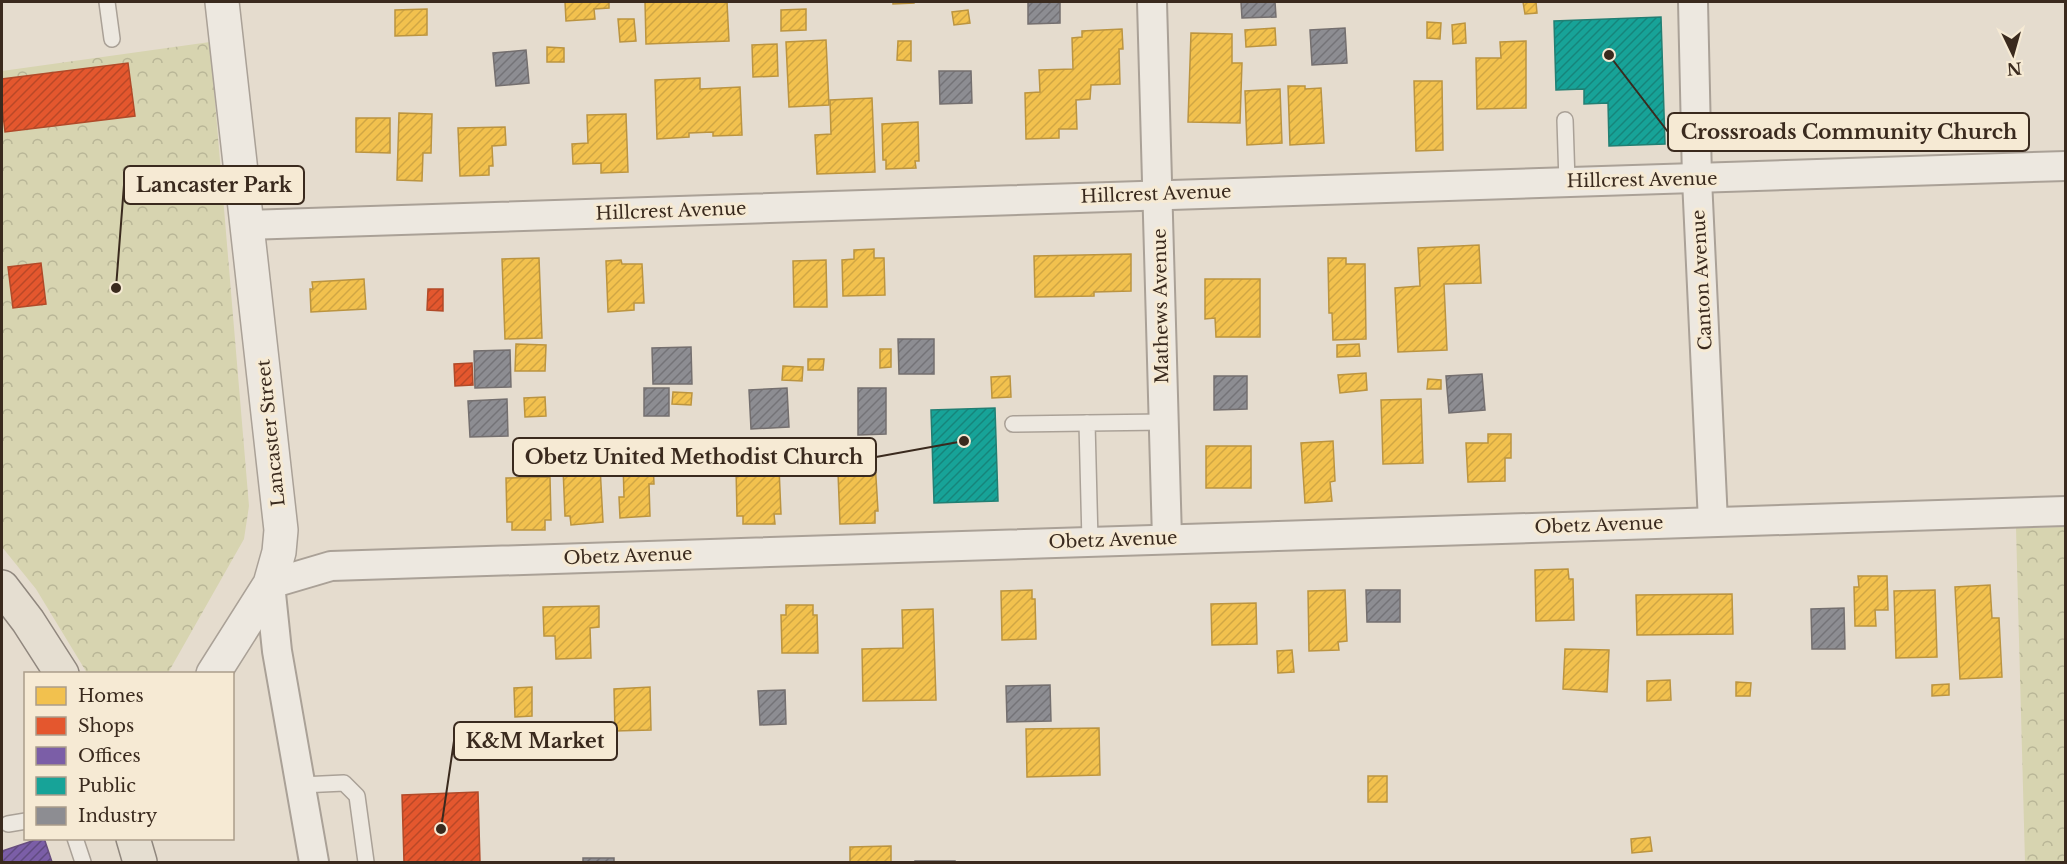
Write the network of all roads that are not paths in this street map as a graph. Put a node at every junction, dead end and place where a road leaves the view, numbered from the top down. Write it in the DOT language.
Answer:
graph roads {
  1 [pos="107,2"];
  2 [pos="222,2"];
  3 [pos="1152,2"];
  4 [pos="1693,2"];
  5 [pos="112,39"];
  6 [pos="1565,120"];
  7 [pos="2066,166"];
  8 [pos="1697,180"];
  9 [pos="1567,182"];
  10 [pos="1158,194"];
  11 [pos="248,225"];
  12 [pos="1164,422"];
  13 [pos="1087,423"];
  14 [pos="1013,424"];
  15 [pos="2066,511"];
  16 [pos="1713,522"];
  17 [pos="1167,538"];
  18 [pos="1090,541"];
  19 [pos="270,584"];
  20 [pos="2,587"];
  21 [pos="61,672"];
  22 [pos="214,672"];
  23 [pos="301,785"];
  24 [pos="24,821"];
  25 [pos="8,824"];
  26 [pos="76,840"];
  27 [pos="134,840"];
  28 [pos="83,862"];
  29 [pos="140,862"];
  30 [pos="314,862"];
  31 [pos="366,862"];
  1 -- 5 [label="lane"];
  2 -- 11 [label="street, Lancaster Street"];
  3 -- 10 [label="street, Mathews Avenue"];
  4 -- 8 [label="street, Canton Avenue"];
  6 -- 9 [label="lane"];
  7 -- 8 [label="street, Hillcrest Avenue"];
  8 -- 9 [label="street, Hillcrest Avenue"];
  8 -- 16 [label="street, Canton Avenue"];
  9 -- 10 [label="street, Hillcrest Avenue"];
  10 -- 11 [label="street, Hillcrest Avenue"];
  10 -- 12 [label="street, Mathews Avenue"];
  11 -- 19 [label="street, Lancaster Street"];
  12 -- 13 [label="lane"];
  12 -- 17 [label="street, Mathews Avenue"];
  13 -- 14 [label="lane"];
  13 -- 18 [label="lane"];
  15 -- 16 [label="street, Obetz Avenue"];
  16 -- 17 [label="street, Obetz Avenue"];
  17 -- 18 [label="street, Obetz Avenue"];
  18 -- 19 [label="street, Obetz Avenue"];
  19 -- 22 [label="street"];
  19 -- 23 [label="street, Lancaster Street"];
  20 -- 21 [label="main road"];
  23 -- 30 [label="street, Lancaster Street"];
  23 -- 31 [label="lane"];
  24 -- 25 [label="lane"];
  26 -- 28 [label="lane"];
  27 -- 29 [label="main road"];
}
